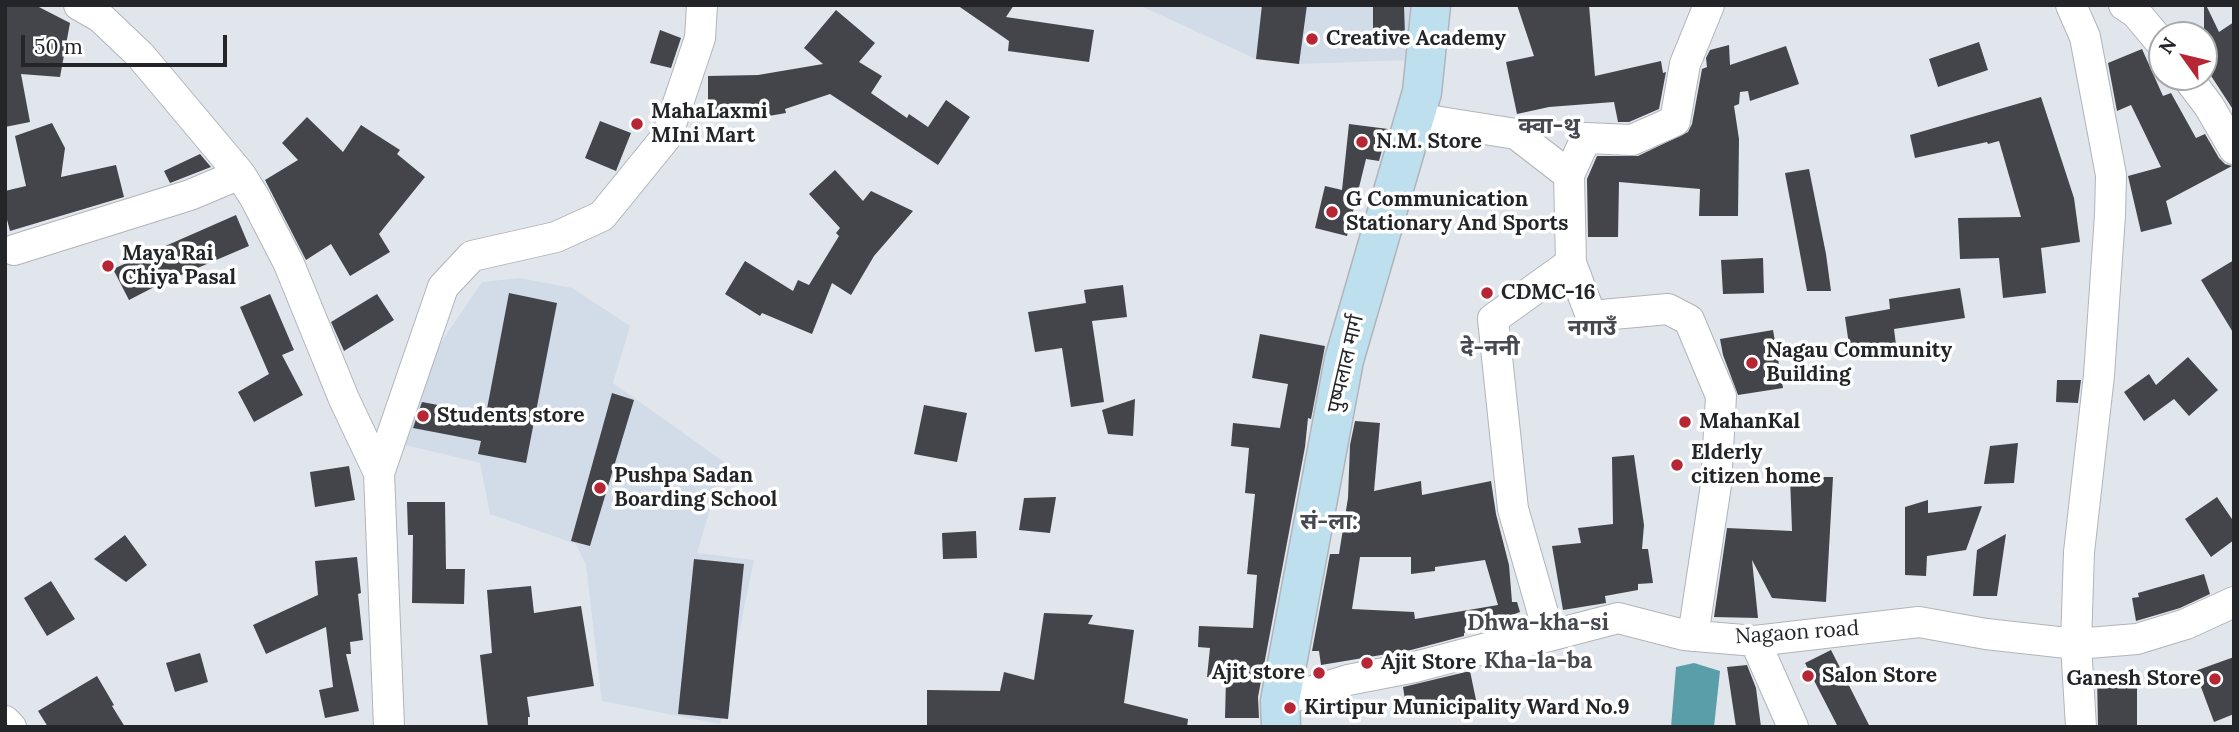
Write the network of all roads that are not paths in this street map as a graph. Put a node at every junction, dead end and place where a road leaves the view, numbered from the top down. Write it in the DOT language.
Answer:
graph roads {
  1 [pos="702,5"];
  2 [pos="1431,5"];
  3 [pos="1709,5"];
  4 [pos="2071,5"];
  5 [pos="2124,5"];
  6 [pos="95,9"];
  7 [pos="2148,27"];
  8 [pos="2198,91"];
  9 [pos="1415,118"];
  10 [pos="2234,149"];
  11 [pos="240,174"];
  12 [pos="1569,175"];
  13 [pos="14,250"];
  14 [pos="1571,263"];
  15 [pos="379,472"];
  16 [pos="2234,602"];
  17 [pos="1549,634"];
  18 [pos="1692,636"];
  19 [pos="1755,641"];
  20 [pos="2076,644"];
  21 [pos="1280,714"];
  22 [pos="5,721"];
  23 [pos="11,727"];
  24 [pos="389,727"];
  25 [pos="1793,727"];
  26 [pos="2081,727"];
  1 -- 15 [label="street"];
  2 -- 9 [label="street, पुष्पलाल मार्ग"];
  3 -- 12 [label="street"];
  4 -- 20 [label="street"];
  5 -- 7 [label="street"];
  6 -- 11 [label="street"];
  8 -- 10 [label="street"];
  9 -- 12 [label="street"];
  9 -- 21 [label="street, पुष्पलाल मार्ग"];
  11 -- 13 [label="street"];
  11 -- 15 [label="street"];
  12 -- 14 [label="street"];
  14 -- 17 [label="street"];
  14 -- 18 [label="street"];
  15 -- 24 [label="street"];
  16 -- 20 [label="street, Nagaon road"];
  17 -- 18 [label="street, Nagaon road"];
  17 -- 21 [label="street, Nagaon road"];
  18 -- 19 [label="street, Nagaon road"];
  19 -- 20 [label="street, Nagaon road"];
  19 -- 25 [label="street"];
  20 -- 26 [label="street"];
  22 -- 23 [label="street"];
}
